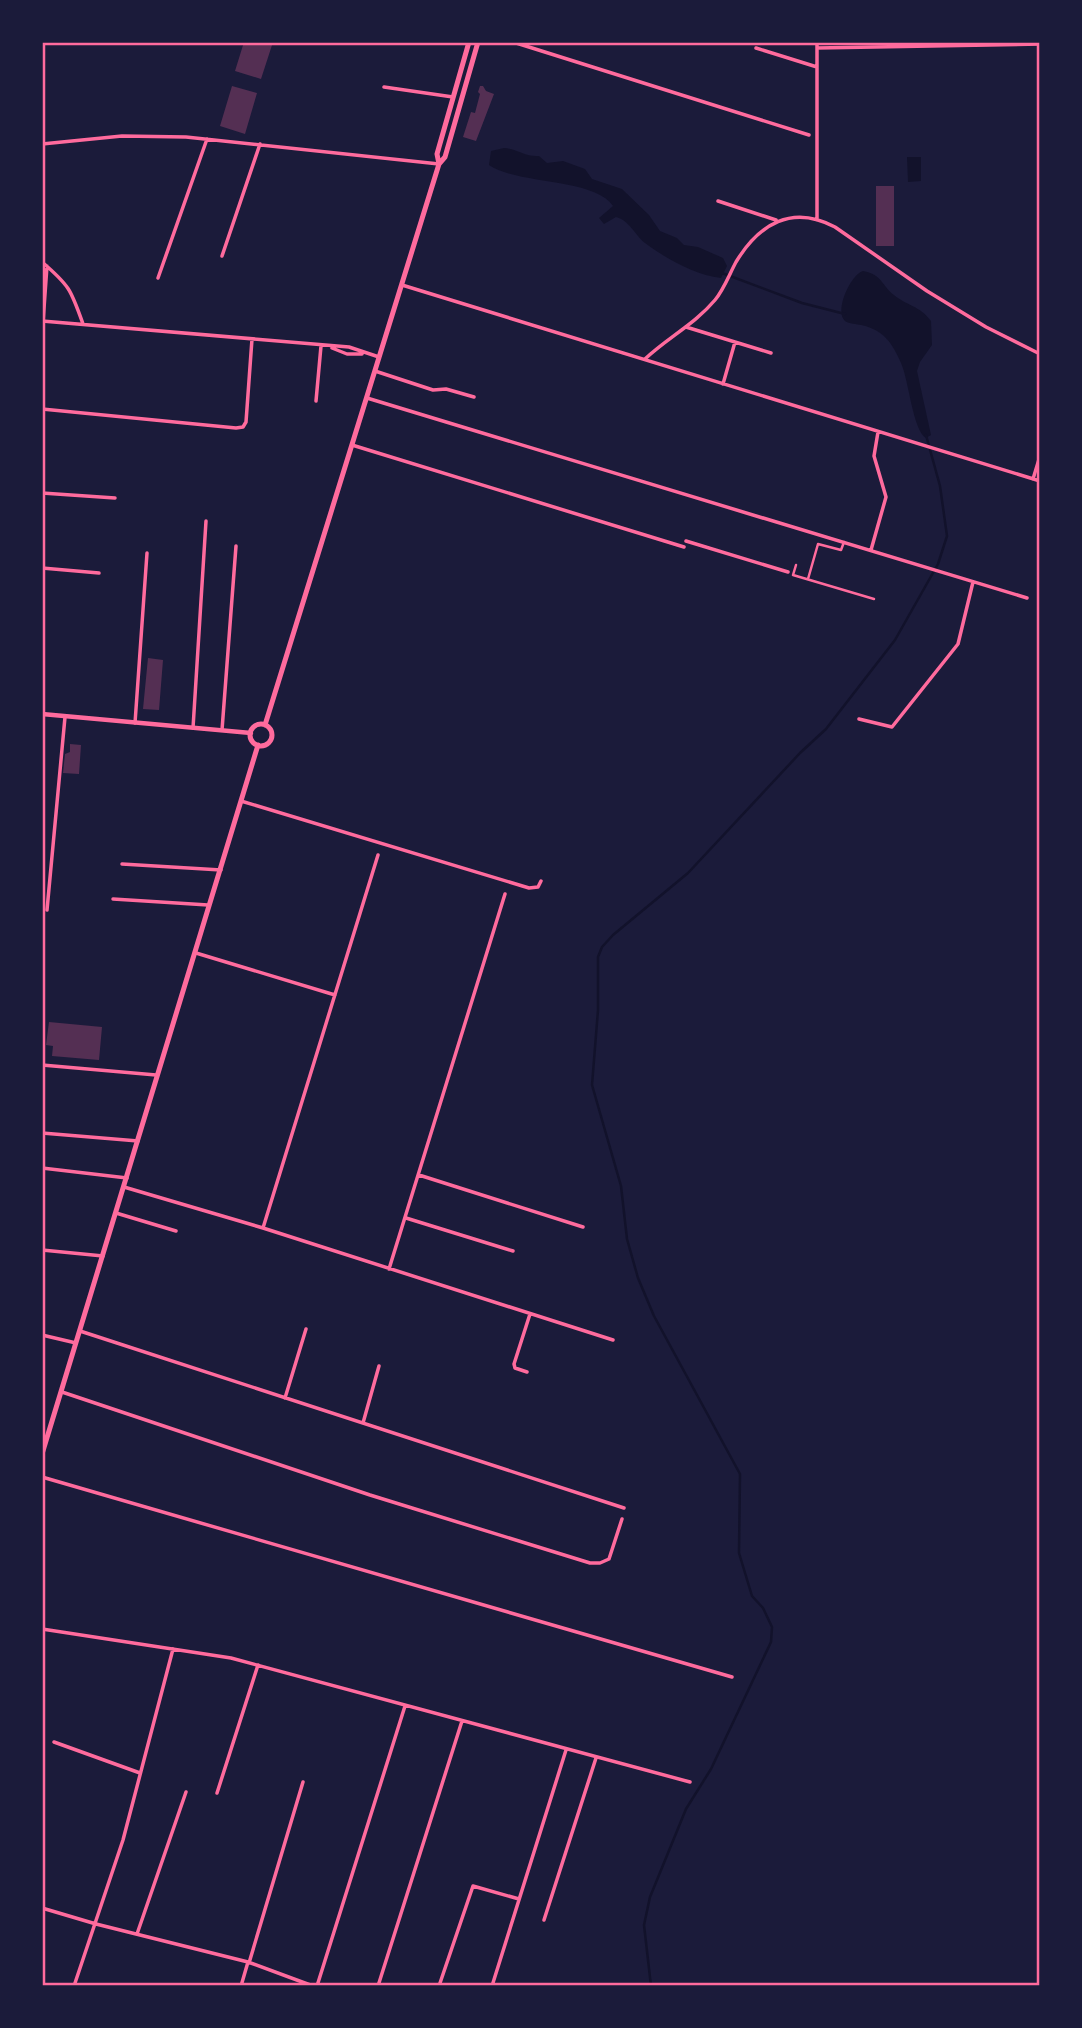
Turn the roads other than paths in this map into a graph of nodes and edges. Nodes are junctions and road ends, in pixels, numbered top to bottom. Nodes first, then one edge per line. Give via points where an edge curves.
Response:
1 (469, 42) edge
2 (478, 42) edge
3 (513, 42) edge
4 (817, 42) edge
5 (894, 44) edge
6 (969, 44) edge
7 (1040, 44) edge
8 (756, 48) dead end
9 (817, 48) junction
10 (817, 68) junction
11 (384, 87) dead end
12 (453, 97) junction
13 (809, 135) dead end
14 (207, 139) junction
15 (42, 144) edge
16 (260, 144) junction
17 (439, 164) junction
18 (718, 201) dead end
19 (777, 220) junction
20 (817, 220) junction
21 (222, 256) dead end
22 (42, 262) edge
23 (47, 266) junction
24 (158, 278) dead end
25 (402, 285) junction
26 (43, 321) edge
27 (83, 324) junction
28 (686, 327) junction
29 (42, 337) edge
30 (252, 339) junction
31 (735, 342) junction
32 (321, 346) junction
33 (771, 353) dead end
34 (1040, 354) edge
35 (379, 357) junction
36 (645, 359) junction
37 (375, 371) junction
38 (723, 384) junction
39 (474, 397) dead end
40 (367, 398) junction
41 (316, 401) dead end
42 (42, 410) edge
43 (878, 432) junction
44 (352, 445) junction
45 (1040, 456) edge
46 (1032, 479) junction
47 (1040, 481) edge
48 (42, 493) edge
49 (115, 498) dead end
50 (206, 521) dead end
51 (686, 541) dead end
52 (844, 542) junction
53 (236, 546) dead end
54 (684, 547) dead end
55 (871, 550) junction
56 (147, 553) dead end
57 (796, 565) dead end
58 (42, 568) edge
59 (99, 572) dead end
60 (788, 572) dead end
61 (808, 579) junction
62 (973, 582) junction
63 (1027, 598) dead end
64 (874, 599) dead end
65 (42, 715) edge
66 (65, 717) junction
67 (859, 719) dead end
68 (135, 723) junction
69 (265, 725) junction
70 (193, 728) junction
71 (222, 730) junction
72 (251, 733) junction
73 (258, 745) junction
74 (241, 801) junction
75 (378, 855) dead end
76 (122, 864) dead end
77 (221, 870) junction
78 (541, 881) dead end
79 (505, 894) dead end
80 (113, 898) dead end
81 (211, 906) junction
82 (47, 910) dead end
83 (196, 953) junction
84 (335, 996) junction
85 (42, 1065) edge
86 (158, 1076) junction
87 (42, 1133) edge
88 (138, 1141) junction
89 (42, 1168) edge
90 (419, 1175) junction
91 (127, 1178) junction
92 (124, 1187) junction
93 (116, 1213) junction
94 (406, 1218) junction
95 (583, 1227) dead end
96 (263, 1228) junction
97 (176, 1231) dead end
98 (42, 1251) edge
99 (513, 1251) dead end
100 (103, 1256) junction
101 (389, 1269) junction
102 (530, 1314) junction
103 (306, 1329) dead end
104 (80, 1331) junction
105 (42, 1335) edge
106 (613, 1340) dead end
107 (76, 1343) junction
108 (379, 1366) dead end
109 (527, 1372) dead end
110 (61, 1392) junction
111 (285, 1398) junction
112 (363, 1423) junction
113 (44, 1443) edge
114 (42, 1454) edge
115 (42, 1477) edge
116 (624, 1508) dead end
117 (622, 1519) dead end
118 (42, 1629) edge
119 (173, 1649) junction
120 (258, 1665) junction
121 (732, 1678) dead end
122 (405, 1706) junction
123 (463, 1721) junction
124 (54, 1742) dead end
125 (566, 1750) junction
126 (596, 1758) junction
127 (140, 1773) junction
128 (303, 1782) dead end
129 (690, 1782) dead end
130 (186, 1792) dead end
131 (217, 1793) dead end
132 (519, 1899) junction
133 (42, 1908) edge
134 (544, 1920) dead end
135 (96, 1924) junction
136 (137, 1934) junction
137 (248, 1962) junction
138 (74, 1986) edge
139 (241, 1986) edge
140 (315, 1986) edge
141 (377, 1986) edge
142 (439, 1986) edge
143 (492, 1986) edge

1 - 12 main road
2 - 17 main road via 445,158
3 - 13 street
4 - 9 street
5 - 6 street
5 - 9 street
6 - 7 street
8 - 10 street
9 - 10 street
10 - 20 street
11 - 12 street
12 - 17 main road via 437,154
14 - 15 street via 122,136
14 - 16 street
14 - 24 street
16 - 17 street
16 - 21 street
17 - 25 main road
18 - 19 street
19 - 20 street
19 - 28 street via 761,231 713,302
20 - 34 street via 835,227 951,306
22 - 23 street
23 - 26 street
23 - 27 street via 71,290
25 - 35 main road
25 - 36 street
26 - 27 street
26 - 29 street
27 - 30 street
28 - 31 street
28 - 36 street
30 - 32 street
30 - 42 street via 243,427
31 - 33 street
31 - 38 street
32 - 35 street
32 - 41 street
35 - 37 main road
36 - 38 street
37 - 39 street via 433,390
37 - 40 main road
38 - 43 street
40 - 44 main road
40 - 52 street
43 - 46 street
43 - 55 street via 874,456 886,497
44 - 54 street
44 - 69 main road
45 - 46 street
46 - 47 street
48 - 49 street
50 - 70 street
51 - 60 street
52 - 55 street
52 - 61 street via 841,550 818,544
53 - 71 street
55 - 62 street
56 - 68 street
57 - 61 street via 793,575
58 - 59 street
61 - 64 street
62 - 63 street
62 - 67 street via 958,644 892,727
65 - 66 street
66 - 68 street
66 - 82 street
68 - 70 street
69 - 72 main road via 256,726
69 - 73 main road via 272,738
70 - 71 street
71 - 72 street
72 - 73 main road
73 - 74 main road
74 - 77 main road
74 - 78 street via 529,888 538,887
75 - 84 street
76 - 77 street
77 - 81 main road
79 - 90 street
80 - 81 street
81 - 83 main road
83 - 84 street
83 - 86 main road
84 - 96 street
85 - 86 street
86 - 88 main road
87 - 88 street
88 - 91 main road
89 - 91 street
90 - 94 street
90 - 95 street
91 - 92 main road
92 - 93 main road
92 - 96 street
93 - 97 street
93 - 100 main road
94 - 99 street
94 - 101 street
96 - 101 street
98 - 100 street
100 - 104 main road
101 - 102 street
102 - 106 street
102 - 109 street via 514,1364
103 - 111 street
104 - 107 main road
104 - 111 street
105 - 107 street
107 - 110 main road
108 - 112 street
110 - 113 main road
110 - 117 street via 590,1563 608,1559
111 - 112 street
112 - 116 street
113 - 114 main road
115 - 121 street
118 - 119 street
119 - 120 street
119 - 127 street
120 - 122 street
120 - 131 street
122 - 123 street
122 - 140 street
123 - 125 street
123 - 141 street
124 - 127 street
125 - 126 street
125 - 132 street
126 - 129 street
126 - 134 street
127 - 135 street
128 - 137 street
130 - 136 street
132 - 142 street via 476,1886 471,1889
132 - 143 street
133 - 135 street
135 - 136 street
135 - 138 street
136 - 137 street
137 - 139 street
137 - 140 street

